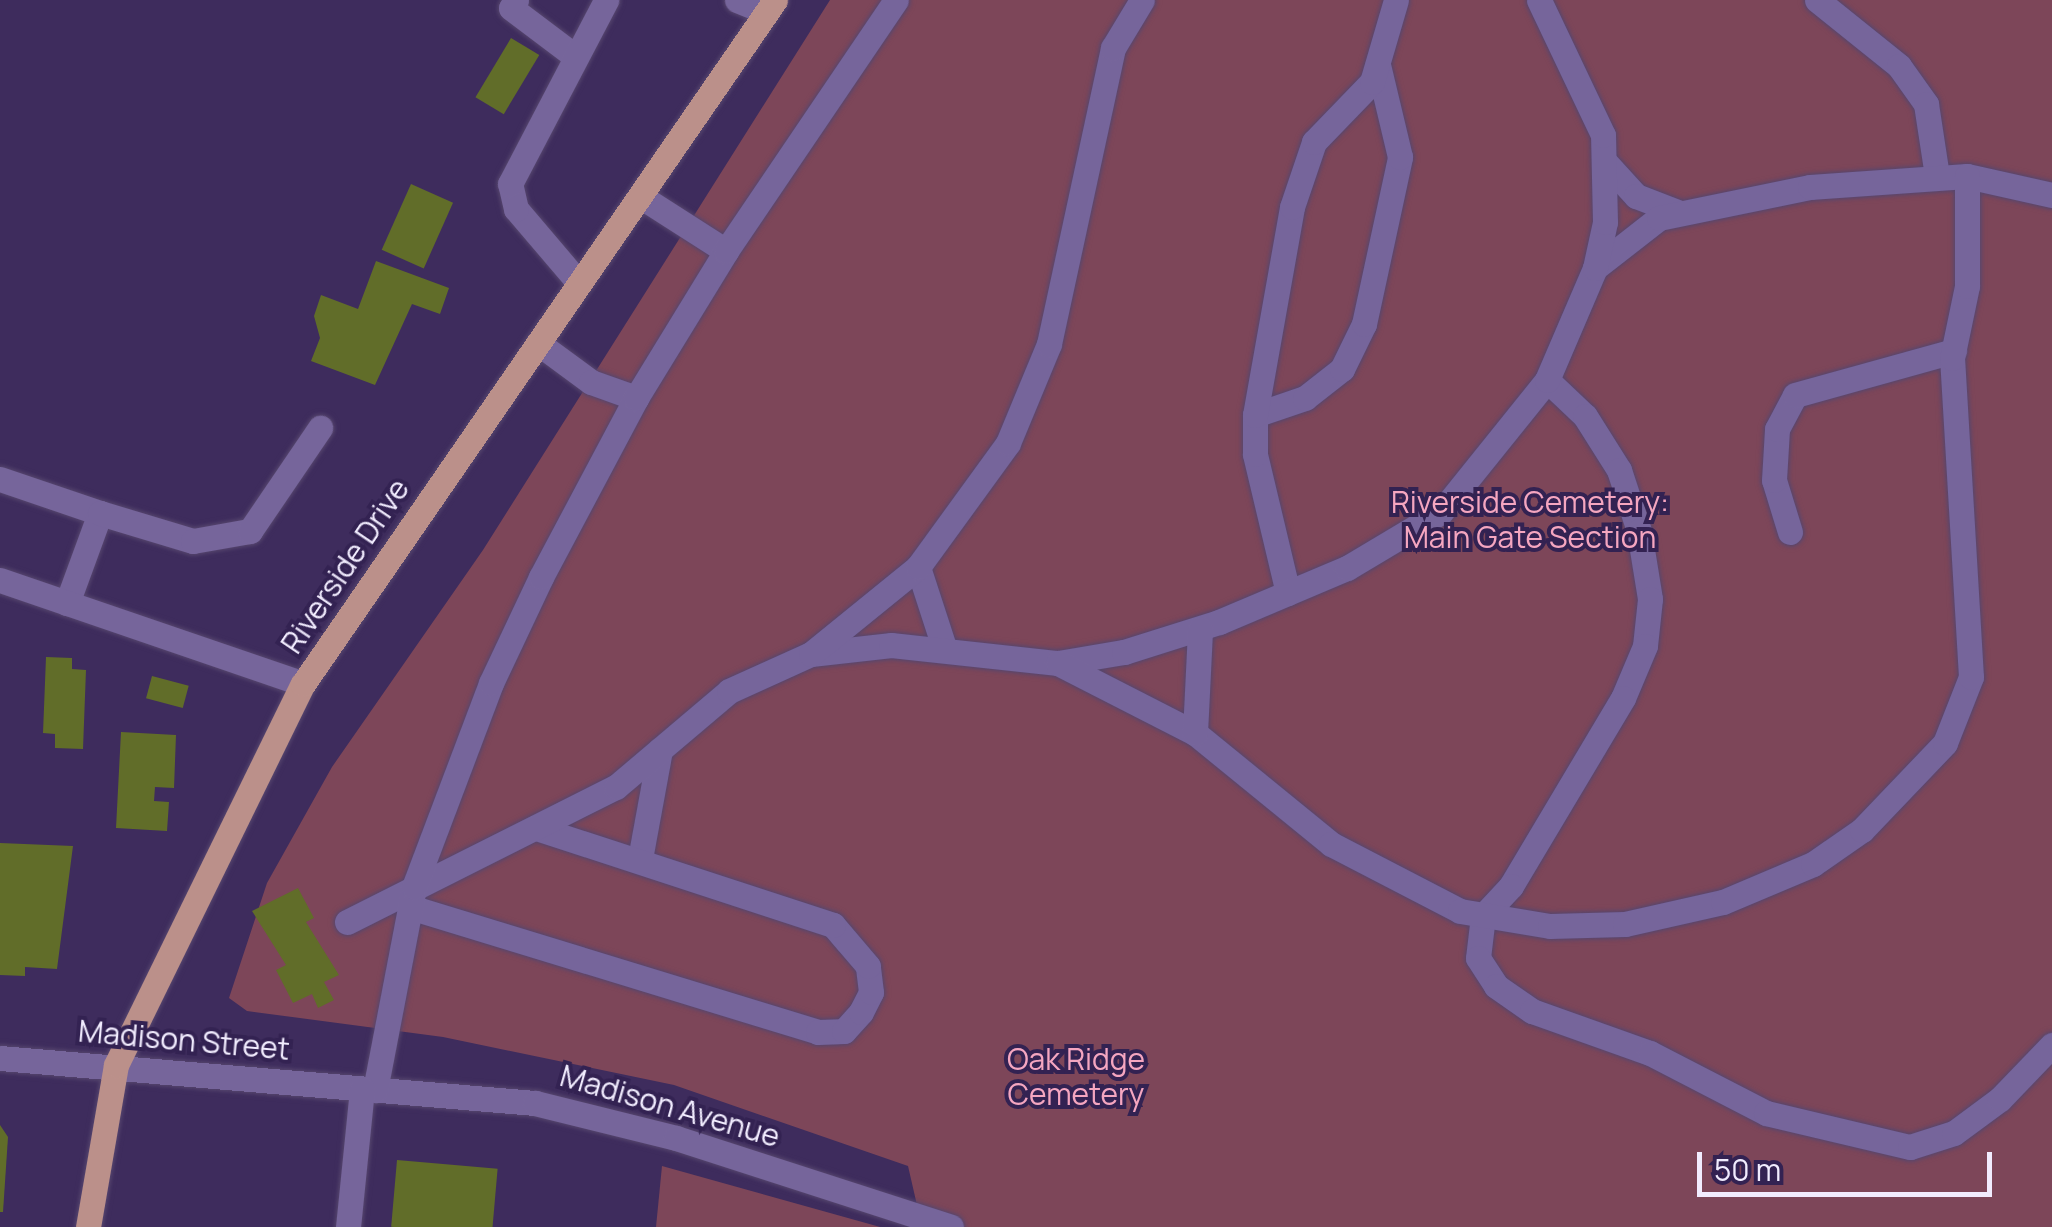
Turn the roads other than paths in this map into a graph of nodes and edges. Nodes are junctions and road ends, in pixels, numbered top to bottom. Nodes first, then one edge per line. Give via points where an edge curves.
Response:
1 (516, 0) edge
2 (606, 0) edge
3 (736, 0) edge
4 (896, 0) edge
5 (1142, 0) edge
6 (1396, 0) edge
7 (1538, 0) edge
8 (1817, 0) edge
9 (771, 6) edge
10 (576, 58) junction
11 (1378, 65) junction
12 (1604, 162) junction
13 (1937, 176) junction
14 (1967, 176) junction
15 (2052, 194) edge
16 (640, 196) junction
17 (1678, 212) junction
18 (726, 251) junction
19 (1596, 268) junction
20 (579, 283) junction
21 (538, 342) junction
22 (1954, 351) junction
23 (1547, 380) junction
24 (636, 398) junction
25 (1255, 415) junction
26 (320, 428) dead end
27 (0, 479) edge
28 (100, 513) junction
29 (1790, 532) dead end
30 (918, 568) junction
31 (0, 580) edge
32 (1288, 593) junction
33 (67, 602) junction
34 (1200, 629) junction
35 (944, 647) junction
36 (811, 654) junction
37 (1058, 663) junction
38 (303, 684) junction
39 (1195, 732) junction
40 (660, 750) junction
41 (537, 828) junction
42 (640, 859) junction
43 (412, 897) junction
44 (1483, 916) junction
45 (347, 922) dead end
46 (2052, 1046) edge
47 (0, 1058) edge
48 (116, 1065) junction
49 (369, 1090) junction
50 (88, 1227) edge
51 (348, 1227) edge
52 (952, 1227) edge

1 - 10 street via 511,8
2 - 10 street
3 - 9 street
4 - 18 street
5 - 30 street via 1113,48 1049,344 1008,443
6 - 11 street
7 - 12 street via 1591,106
8 - 13 street via 1898,66 1926,104
9 - 16 main road, Riverside Drive
10 - 20 street via 510,184 516,209
11 - 25 street via 1372,82 1305,161
11 - 25 street via 1399,167 1364,324 1342,369 1305,398
12 - 17 street via 1636,196
12 - 19 street
13 - 14 street
13 - 17 street via 1810,186
14 - 15 street
14 - 22 street via 1967,286
16 - 18 street
16 - 20 main road, Riverside Drive
17 - 19 street via 1629,237
18 - 24 street
19 - 23 street
20 - 21 main road, Riverside Drive
21 - 24 street via 591,382
21 - 38 main road, Riverside Drive
22 - 29 street via 1795,395 1777,429 1774,480
22 - 44 street via 1962,576 1973,632 1971,677 1945,742 1862,830 1813,864 1723,902 1625,924 1550,926
23 - 32 street via 1441,512 1347,568
23 - 44 street via 1585,416 1618,470 1639,531 1650,599 1645,646 1623,698 1532,852
24 - 43 street via 492,684
25 - 32 street via 1255,454
26 - 28 street via 250,530 193,541
27 - 28 street
28 - 33 street
30 - 35 street
30 - 36 street
31 - 33 street
32 - 34 street
33 - 38 street
34 - 37 street
34 - 39 street
35 - 36 street
35 - 37 street
36 - 40 street via 729,691
37 - 39 street
38 - 48 main road, Riverside Drive
39 - 44 street via 1331,844 1386,877
40 - 41 street via 616,787
40 - 42 street
41 - 42 street
41 - 43 street
42 - 43 street via 832,926 868,966 871,992 861,1012 844,1031 818,1032
43 - 45 street
43 - 49 street
44 - 46 street via 1478,958 1496,986 1532,1011 1650,1053 1766,1113 1840,1136 1910,1147 1954,1134
47 - 48 street, Madison Street
48 - 49 street, Madison Street
48 - 50 main road, Riverside Drive
49 - 51 street
49 - 52 street, Madison Avenue via 535,1102 676,1138

